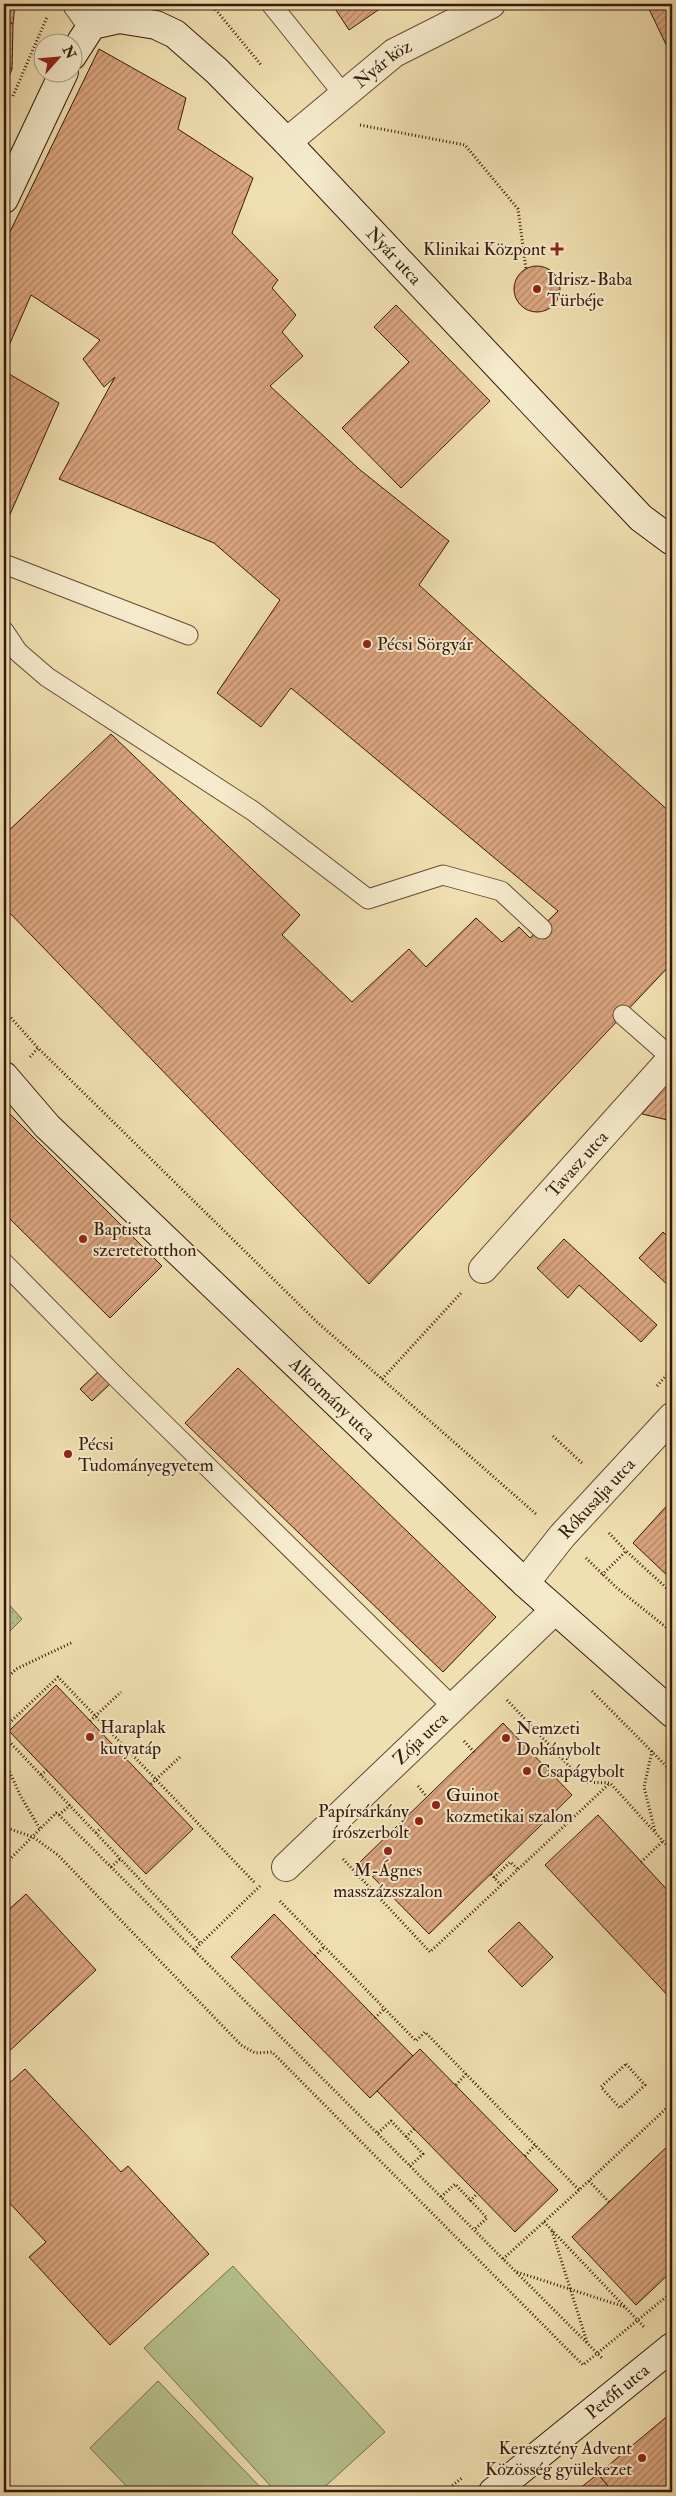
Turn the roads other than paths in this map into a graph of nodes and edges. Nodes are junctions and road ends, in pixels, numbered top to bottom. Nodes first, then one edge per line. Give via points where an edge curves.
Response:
1 (109, 4) edge
2 (271, 4) edge
3 (491, 4) edge
4 (82, 30) edge
5 (59, 82) edge
6 (344, 95) junction
7 (287, 142) junction
8 (4, 199) edge
9 (672, 541) edge
10 (4, 564) edge
11 (4, 631) edge
12 (188, 635) dead end
13 (542, 929) dead end
14 (623, 1015) dead end
15 (672, 1058) edge
16 (6, 1079) edge
17 (4, 1263) edge
18 (482, 1269) road end
19 (672, 1417) edge
20 (525, 1583) junction
21 (555, 1610) junction
22 (453, 1707) junction
23 (672, 1713) edge
24 (286, 1867) dead end
25 (672, 2347) edge
26 (494, 2492) edge

1 - 4 street
2 - 6 lane
3 - 6 street, Nyár köz via 394,53
4 - 7 street, Nyár utca via 119,19 156,25 175,34 217,71
5 - 8 street
6 - 7 street, Nyár köz
7 - 9 street, Nyár utca via 641,518
10 - 12 lane
11 - 13 lane via 18,652 47,677 253,811 368,900 443,875 500,891
14 - 15 lane
15 - 18 street, Tavasz utca
16 - 20 street, Alkotmány utca via 47,1126
17 - 22 lane
19 - 20 street, Rókusalja utca via 562,1536
20 - 21 street, Alkotmány utca
21 - 22 street, Zója utca
21 - 23 street, Alkotmány utca
22 - 24 street, Zója utca
25 - 26 street, Petőfi utca

